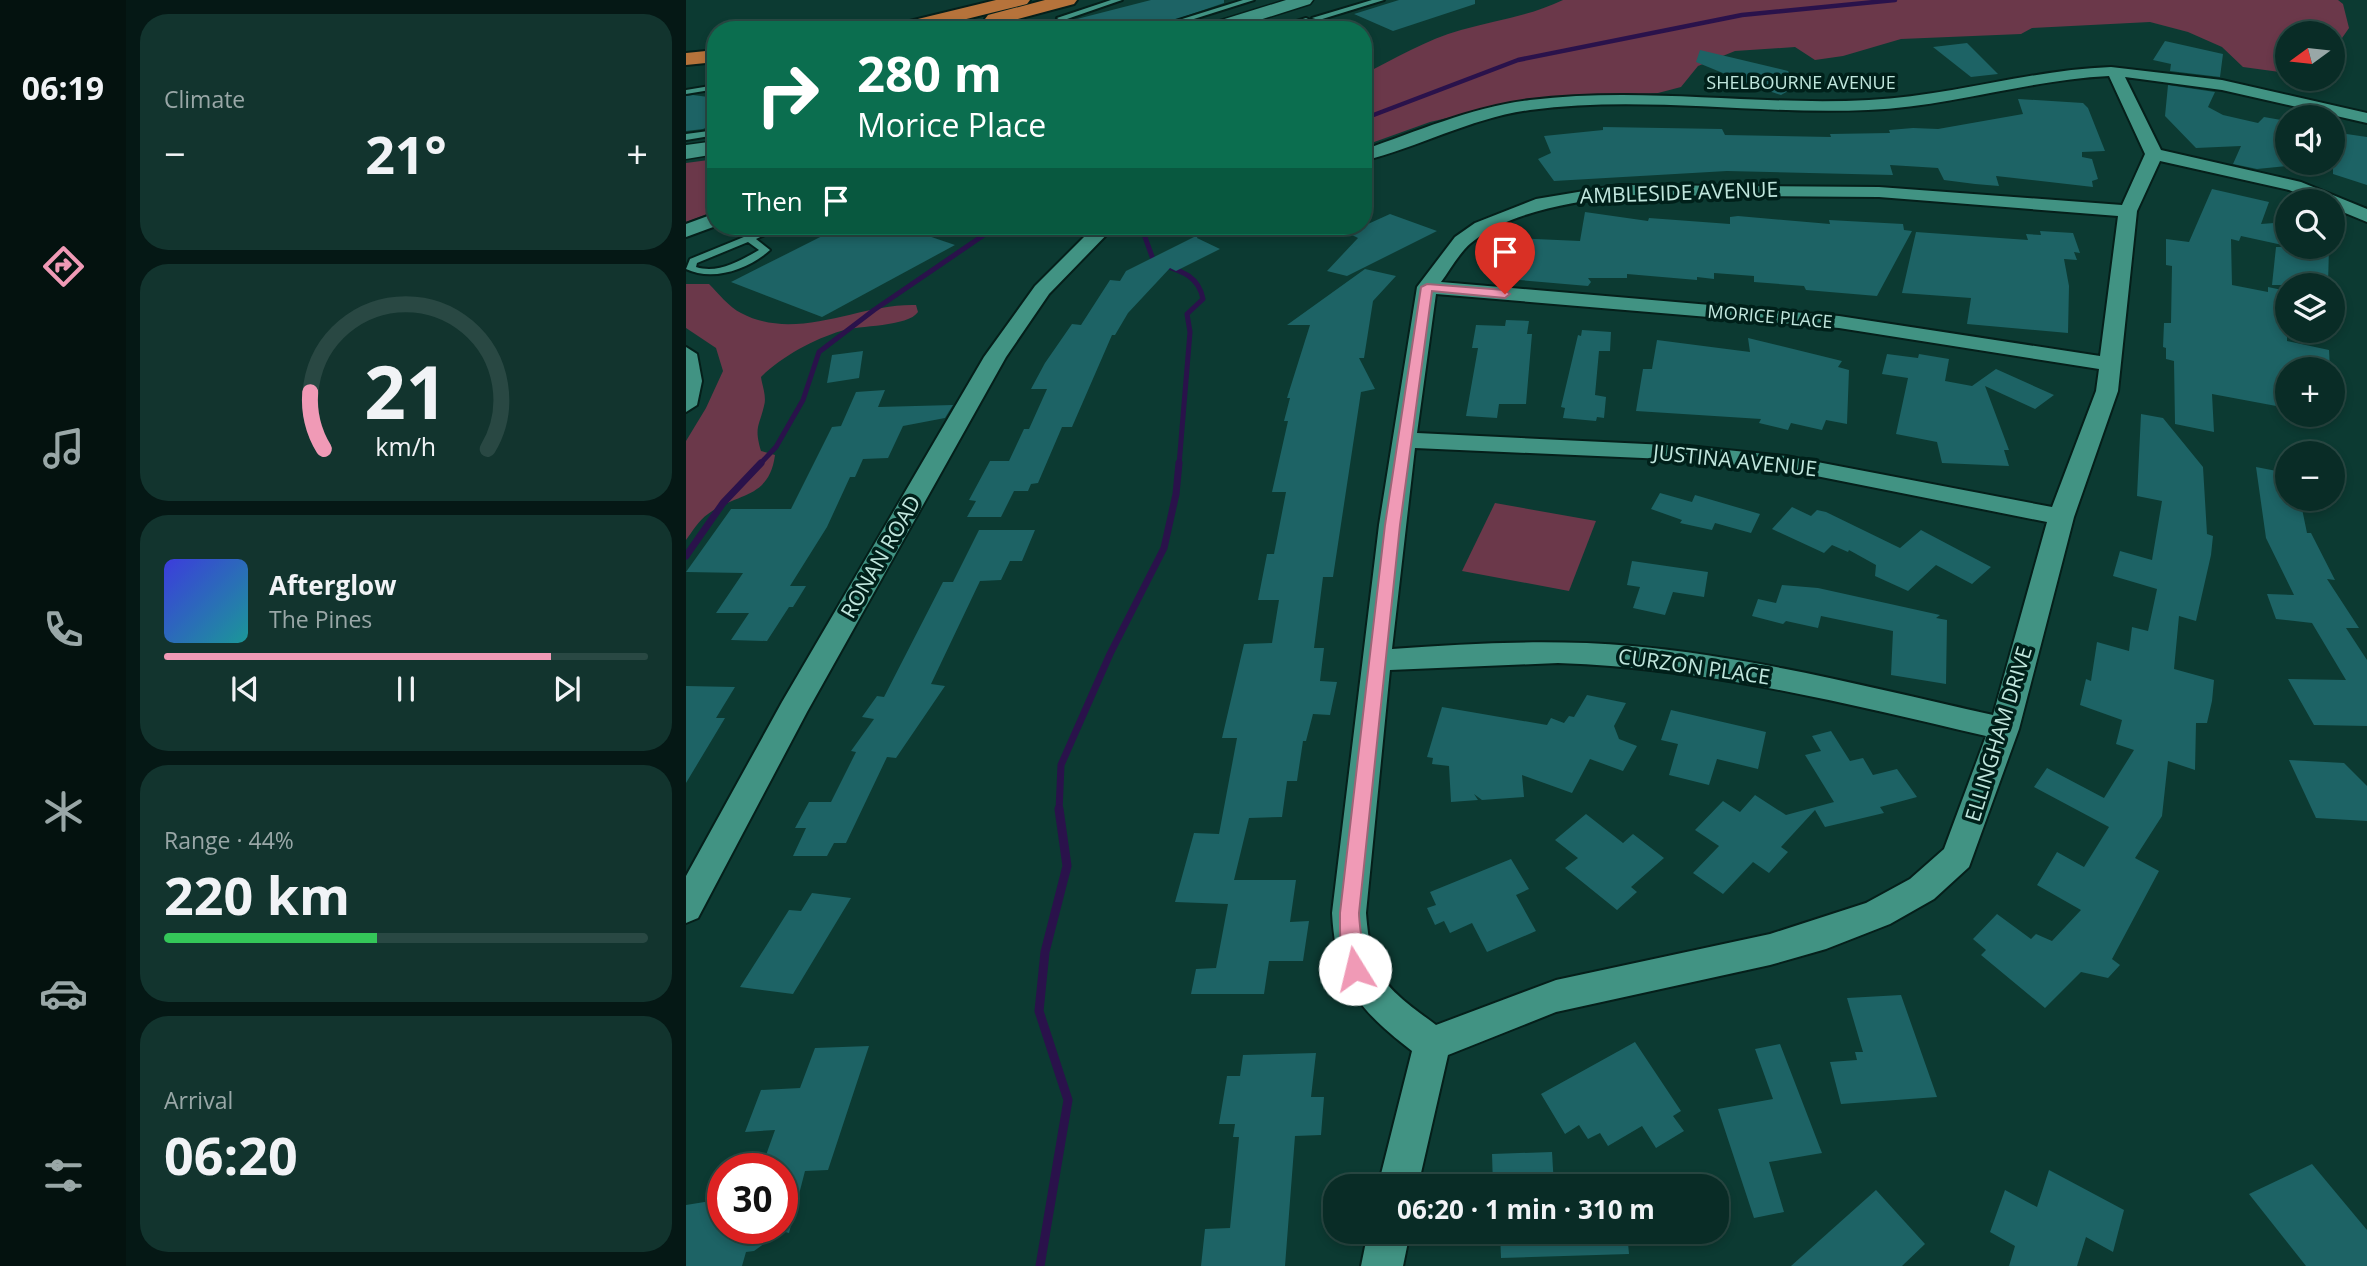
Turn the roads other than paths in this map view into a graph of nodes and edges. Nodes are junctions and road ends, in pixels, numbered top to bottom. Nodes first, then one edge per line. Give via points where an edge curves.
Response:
1 (1020, 0) edge
2 (1067, 0) edge
3 (1118, 0) edge
4 (1304, 0) edge
5 (1346, 0) edge
6 (1380, 0) edge
7 (1249, 9) edge
8 (1340, 10) junction
9 (1316, 18) dead end
10 (1306, 20) dead end
11 (933, 21) edge
12 (1009, 21) edge
13 (1066, 21) edge
14 (1192, 21) edge
15 (1226, 21) edge
16 (1264, 21) edge
17 (1303, 21) edge
18 (2115, 72) junction
19 (707, 88) edge
20 (686, 92) edge
21 (2367, 118) edge
22 (707, 134) edge
23 (686, 137) edge
24 (707, 148) edge
25 (686, 152) edge
26 (1372, 153) edge
27 (2154, 154) junction
28 (2128, 211) junction
29 (2367, 216) edge
30 (707, 222) edge
31 (686, 230) edge
32 (753, 235) edge
33 (1096, 235) edge
34 (747, 237) junction
35 (1427, 287) junction
36 (686, 354) edge
37 (2111, 364) junction
38 (686, 405) edge
39 (1404, 440) junction
40 (2062, 517) junction
41 (1379, 660) junction
42 (2004, 729) junction
43 (686, 908) edge
44 (1432, 1044) junction
45 (1401, 1174) edge
46 (1386, 1244) edge
47 (1381, 1266) edge

1 - 11 highway
2 - 12 highway
3 - 13 lane via 1061,18
4 - 7 street
5 - 8 lane
6 - 8 lane
7 - 14 lane
7 - 15 street
7 - 16 lane
8 - 9 lane
10 - 17 lane
18 - 21 street, SHELBOURNE AVENUE via 2223,87
18 - 26 street, SHELBOURNE AVENUE via 2077,72 1870,105 1593,100 1529,105 1476,117
18 - 27 street
19 - 20 lane
22 - 23 lane
24 - 25 street
27 - 28 street, ELLINGHAM DRIVE
27 - 29 street via 2295,186
28 - 35 street, AMBLESIDE AVENUE via 1851,191 1710,188 1579,195 1518,211 1482,227 1462,241
28 - 37 street, ELLINGHAM DRIVE
30 - 31 street
32 - 34 lane
33 - 43 street, RONAN ROAD via 1042,290 995,358 793,710
34 - 34 lane via 693,261 690,268 702,274 715,273 765,250
35 - 37 street, MORICE PLACE via 1839,322
35 - 39 street, AMBLESIDE AVENUE
36 - 38 street via 691,381
37 - 40 street, ELLINGHAM DRIVE via 2097,422
39 - 40 street, JUSTINA AVENUE via 1688,453 1786,463
39 - 41 street, AMBLESIDE AVENUE
40 - 42 street, ELLINGHAM DRIVE
41 - 42 street, CURZON PLACE via 1501,653 1663,659 1768,676
41 - 44 street, AMBLESIDE AVENUE via 1349,913 1350,945 1355,969 1379,1003
42 - 44 street, ELLINGHAM DRIVE via 1957,856 1945,872 1919,891 1862,919 1810,937 1728,960 1556,996
44 - 45 street
46 - 47 street

